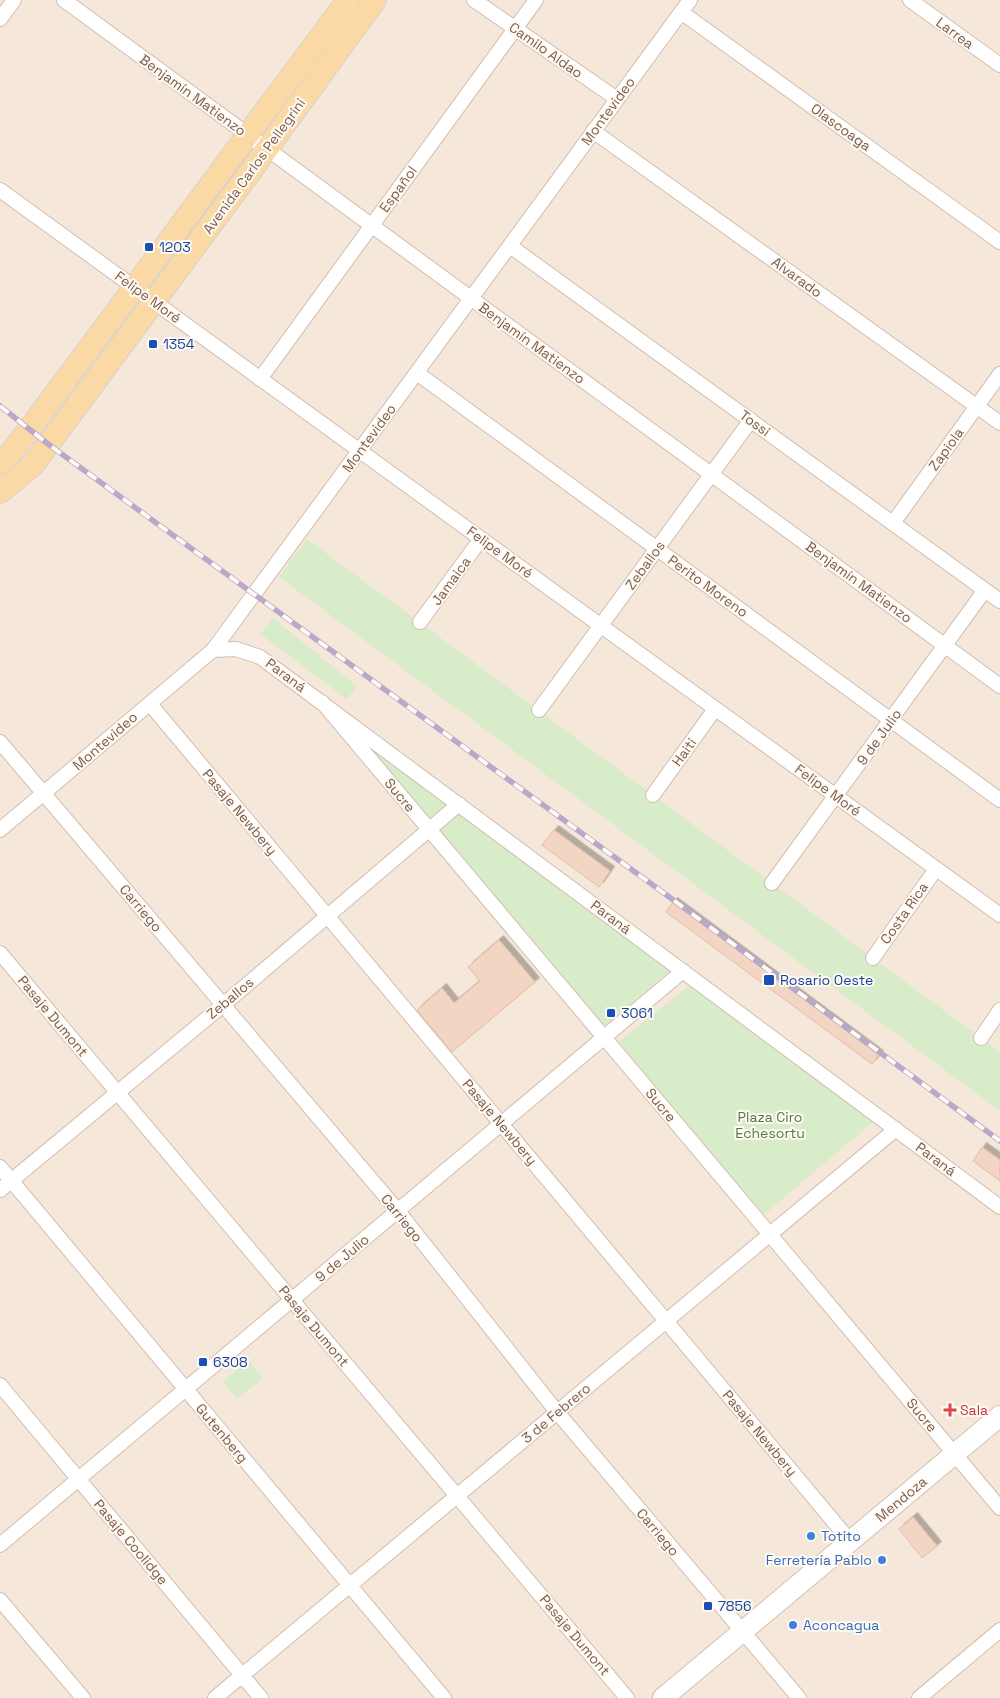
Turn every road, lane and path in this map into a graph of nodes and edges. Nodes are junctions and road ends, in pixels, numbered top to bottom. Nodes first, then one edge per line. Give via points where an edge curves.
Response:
1 (14, 0) edge
2 (64, 0) edge
3 (348, 0) edge
4 (376, 0) edge
5 (474, 0) edge
6 (536, 0) edge
7 (690, 0) edge
8 (910, 0) edge
9 (681, 12) junction
10 (0, 19) edge
11 (516, 29) junction
12 (1000, 65) edge
13 (617, 100) junction
14 (593, 131) junction
15 (249, 135) junction
16 (267, 149) junction
17 (0, 190) edge
18 (372, 225) junction
19 (1000, 242) edge
20 (510, 246) junction
21 (135, 288) junction
22 (471, 298) junction
23 (154, 302) junction
24 (417, 373) junction
25 (1000, 374) edge
26 (260, 379) junction
27 (977, 406) junction
28 (751, 420) junction
29 (1000, 423) edge
30 (359, 451) junction
31 (0, 463) edge
32 (711, 474) junction
33 (0, 492) edge
34 (893, 523) junction
35 (481, 539) junction
36 (657, 549) junction
37 (985, 590) junction
38 (1000, 601) edge
39 (420, 622) dead end
40 (600, 625) junction
41 (945, 645) junction
42 (213, 650) junction
43 (1000, 686) edge
44 (322, 702) junction
45 (150, 704) junction
46 (716, 709) junction
47 (539, 710) dead end
48 (891, 720) junction
49 (0, 742) edge
50 (44, 794) junction
51 (653, 795) dead end
52 (836, 796) junction
53 (1000, 800) edge
54 (459, 804) junction
55 (0, 830) edge
56 (429, 830) junction
57 (936, 868) junction
58 (772, 883) dead end
59 (327, 915) junction
60 (1000, 915) edge
61 (0, 953) edge
62 (873, 958) dead end
63 (683, 971) junction
64 (223, 1005) junction
65 (1000, 1010) edge
66 (603, 1036) junction
67 (981, 1038) dead end
68 (117, 1092) junction
69 (500, 1123) junction
70 (896, 1129) junction
71 (0, 1167) edge
72 (11, 1180) junction
73 (0, 1190) edge
74 (1000, 1207) edge
75 (398, 1211) junction
76 (770, 1234) junction
77 (291, 1299) junction
78 (666, 1321) junction
79 (0, 1385) edge
80 (185, 1389) junction
81 (557, 1412) junction
82 (1000, 1416) edge
83 (954, 1454) junction
84 (78, 1479) junction
85 (457, 1496) junction
86 (1000, 1508) edge
87 (850, 1541) junction
88 (0, 1544) edge
89 (350, 1585) junction
90 (0, 1600) edge
91 (1000, 1630) edge
92 (742, 1632) junction
93 (242, 1675) junction
94 (83, 1698) edge
95 (215, 1698) edge
96 (261, 1698) edge
97 (444, 1698) edge
98 (627, 1698) edge
99 (663, 1698) edge
100 (799, 1698) edge
101 (919, 1698) edge

1 - 10 street
2 - 15 street, Benjamín Matienzo
3 - 15 main road, Avenida Carlos Pellegrini
4 - 16 main road, Avenida Carlos Pellegrini
5 - 11 street, Camilo Aldao
6 - 11 street, Español
7 - 9 street, Montevideo
8 - 12 street, Larrea
9 - 13 street, Montevideo
9 - 19 street, Olascoaga
11 - 13 street, Camilo Aldao
11 - 18 street, Español
13 - 14 street, Montevideo
14 - 20 street, Montevideo
14 - 27 street, Alvarado
15 - 16 street, Benjamín Matienzo
15 - 21 main road, Avenida Carlos Pellegrini
16 - 18 street, Benjamín Matienzo
16 - 23 main road, Avenida Carlos Pellegrini
17 - 21 street, Felipe Moré
18 - 22 street, Benjamín Matienzo
18 - 26 street, Español
20 - 22 street, Montevideo
20 - 28 street, Tossi
21 - 23 street, Felipe Moré
21 - 31 main road, Avenida Carlos Pellegrini
22 - 24 street, Montevideo
22 - 32 street, Benjamín Matienzo
23 - 26 street, Felipe Moré
23 - 33 main road, Avenida Carlos Pellegrini via 32,464
24 - 30 street, Montevideo
24 - 36 street, Perito Moreno
25 - 27 street, Zapiola
26 - 30 street, Felipe Moré
27 - 29 street, Alvarado
27 - 34 street, Zapiola
28 - 32 street, Zeballos
28 - 34 street, Tossi
30 - 35 street, Felipe Moré
30 - 42 street, Montevideo
32 - 36 street, Zeballos
32 - 41 street, Benjamín Matienzo
34 - 37 street, Tossi
35 - 39 street, Jamaica
35 - 40 street, Felipe Moré
36 - 40 street, Zeballos
36 - 48 street, Perito Moreno
37 - 38 street, Tossi
37 - 41 street, 9 de Julio
40 - 46 street, Felipe Moré
40 - 47 street, Zeballos
41 - 43 street, Benjamín Matienzo
41 - 48 street, 9 de Julio
42 - 44 street, Paraná via 236,649 260,656
42 - 45 street, Montevideo
44 - 54 street, Paraná
44 - 56 street, Sucre
45 - 50 street, Montevideo
45 - 59 street, Pasaje Newbery
46 - 51 street, Haiti
46 - 52 street, Felipe Moré
48 - 52 street, 9 de Julio
48 - 53 street, Perito Moreno
49 - 50 street, Carriego
50 - 55 street, Montevideo
50 - 64 street, Carriego
52 - 57 street, Felipe Moré
52 - 58 street, 9 de Julio
54 - 56 street, Zeballos
54 - 63 street, Paraná
56 - 59 street, Zeballos
56 - 66 street, Sucre
57 - 60 street, Felipe Moré
57 - 62 street, Costa Rica
59 - 64 street, Zeballos
59 - 69 street, Pasaje Newbery
61 - 68 street, Pasaje Dumont
63 - 66 street, 9 de Julio
63 - 70 street, Paraná
64 - 68 street, Zeballos
64 - 75 street, Carriego
65 - 67 street
66 - 69 street, 9 de Julio
66 - 76 street, Sucre
68 - 72 street, Zeballos
68 - 77 street, Pasaje Dumont
69 - 75 street, 9 de Julio
69 - 78 street, Pasaje Newbery
70 - 74 street, Paraná
70 - 76 street, 3 de Febrero
71 - 72 street, Gutenberg
72 - 73 street, Zeballos
72 - 80 street, Gutenberg
75 - 77 street, 9 de Julio
75 - 81 street, Carriego
76 - 78 street, 3 de Febrero
76 - 83 street, Sucre
77 - 80 street, 9 de Julio
77 - 85 street, Pasaje Dumont
78 - 81 street, 3 de Febrero
78 - 87 street, Pasaje Newbery
79 - 84 street, Pasaje Coolidge
80 - 84 street, 9 de Julio
80 - 89 street, Gutenberg
81 - 85 street, 3 de Febrero
81 - 92 street, Carriego
82 - 83 main road, Mendoza
83 - 86 street, Sucre
83 - 87 main road, Mendoza
84 - 88 street, 9 de Julio
84 - 93 street, Pasaje Coolidge
85 - 89 street, 3 de Febrero
85 - 98 street, Pasaje Dumont
87 - 92 main road, Mendoza
89 - 93 street, 3 de Febrero
89 - 97 street, Gutenberg
90 - 94 street
91 - 101 street
92 - 99 main road, Mendoza
92 - 100 street, Carriego
93 - 95 street, 3 de Febrero
93 - 96 street, Pasaje Coolidge

